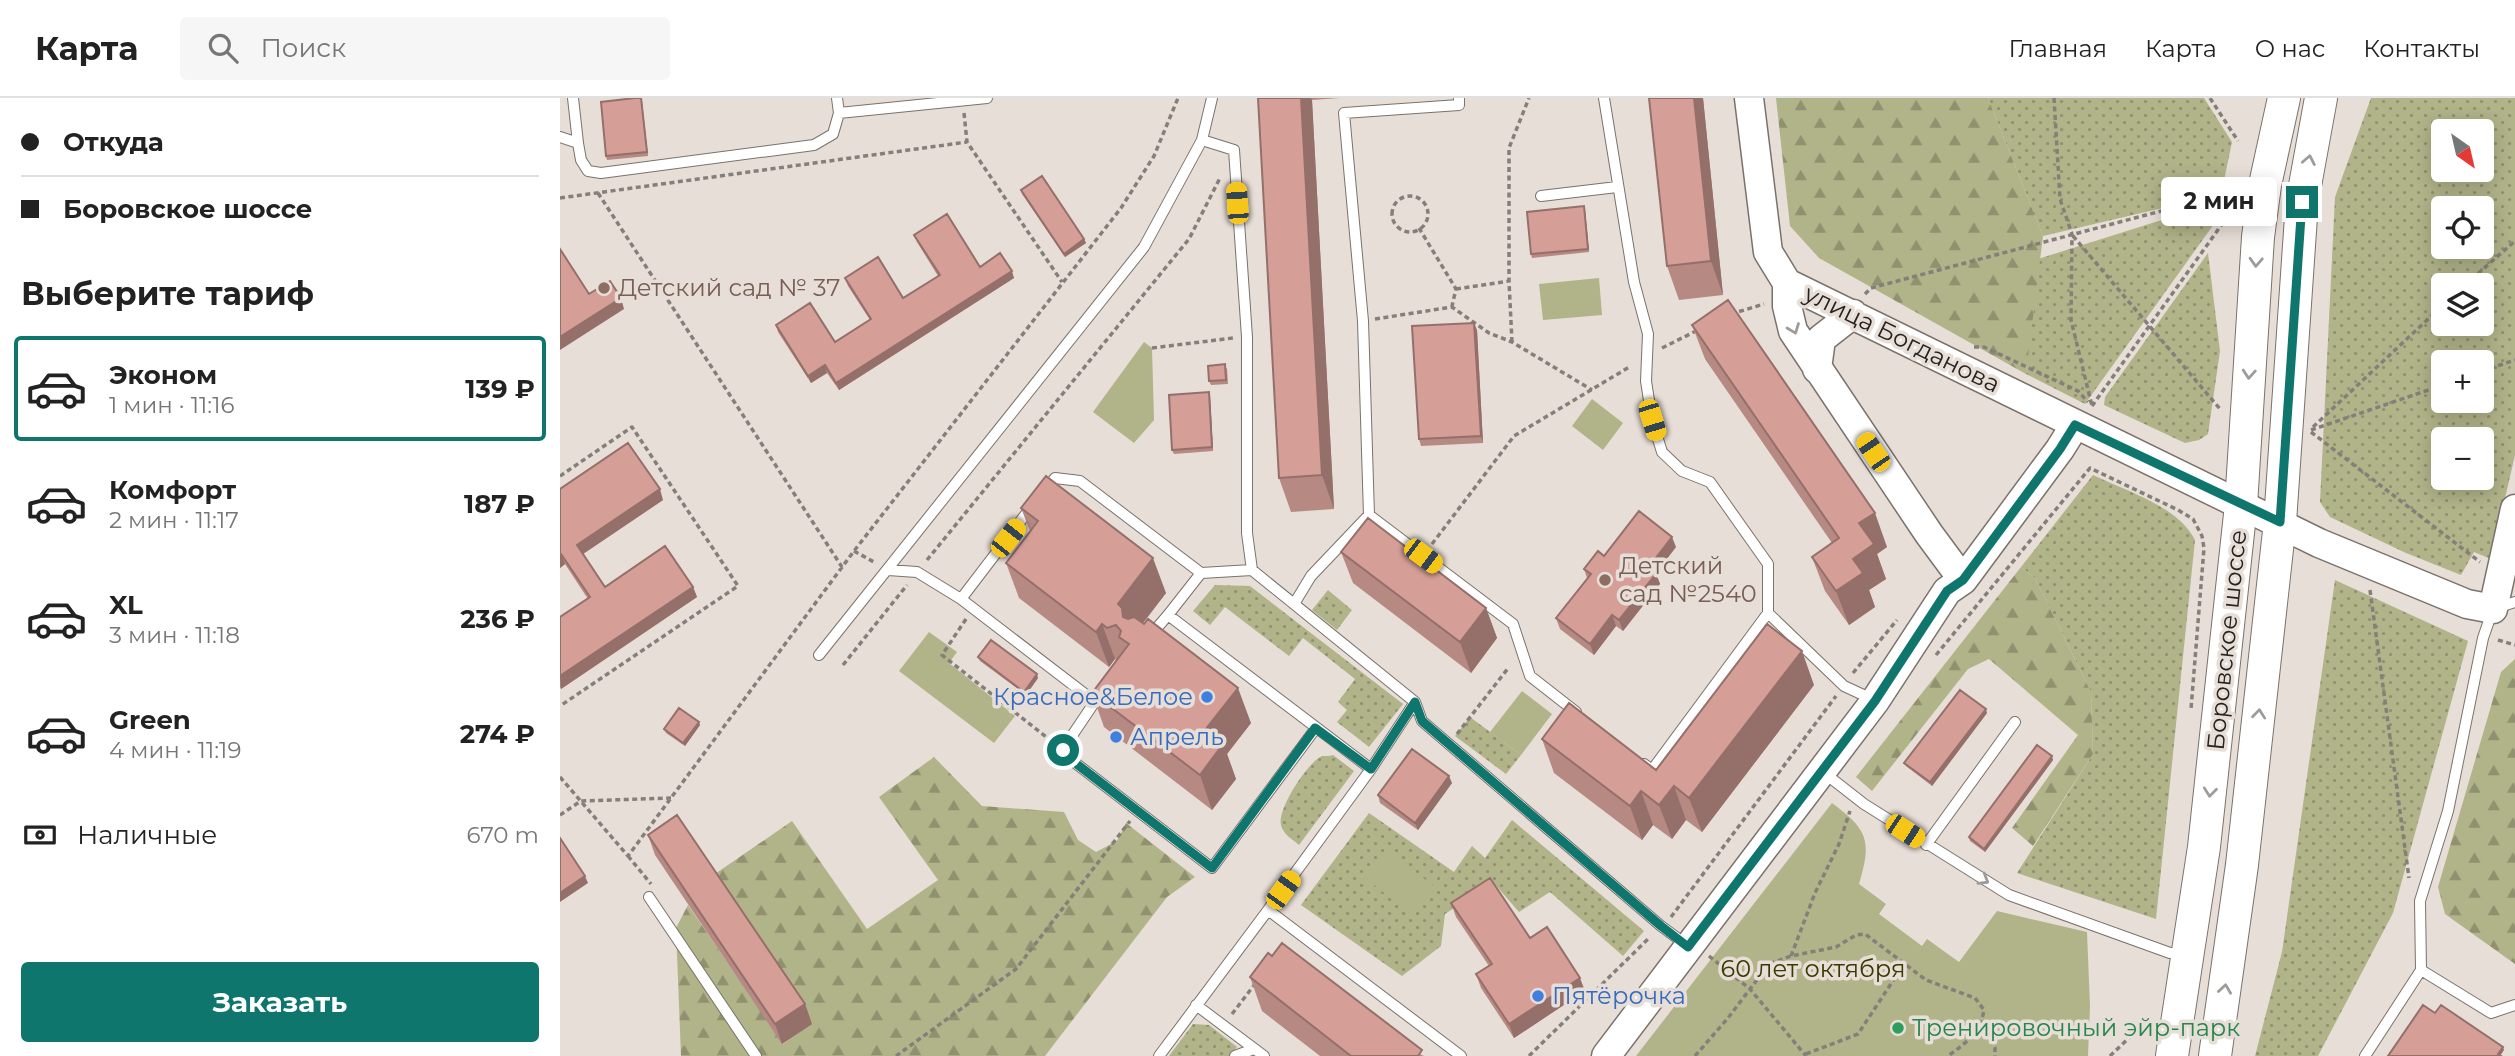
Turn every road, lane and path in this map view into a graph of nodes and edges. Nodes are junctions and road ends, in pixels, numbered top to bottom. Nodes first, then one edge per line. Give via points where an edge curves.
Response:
1 (573, 98) edge
2 (837, 98) edge
3 (987, 98) edge
4 (1178, 98) edge
5 (1212, 98) edge
6 (1459, 98) edge
7 (1529, 98) edge
8 (1604, 98) edge
9 (1749, 98) edge
10 (2054, 98) edge
11 (2210, 98) edge
12 (2284, 98) edge
13 (2321, 98) edge
14 (962, 100) junction
15 (839, 113) junction
16 (560, 137) edge
17 (1202, 140) junction
18 (2238, 141) dead end
19 (967, 142) junction
20 (578, 143) junction
21 (1234, 150) junction
22 (1617, 187) junction
23 (2229, 192) dead end
24 (598, 193) junction
25 (1541, 196) dead end
26 (560, 198) edge
27 (2225, 220) dead end
28 (1419, 228) junction
29 (2072, 234) junction
30 (2515, 241) edge
31 (2479, 273) edge
32 (1509, 281) junction
33 (1062, 282) junction
34 (1456, 289) junction
35 (1780, 292) junction
36 (1858, 306) junction
37 (1452, 307) junction
38 (2431, 315) edge
39 (1726, 316) edge
40 (1363, 321) junction
41 (2150, 324) junction
42 (1703, 328) edge
43 (1247, 337) junction
44 (1512, 342) junction
45 (1964, 347) dead end
46 (1152, 348) dead end
47 (1647, 356) junction
48 (2515, 360) edge
49 (2494, 367) edge
50 (1817, 369) junction
51 (2431, 389) edge
52 (1592, 390) junction
53 (2220, 409) dead end
54 (2083, 415) junction
55 (2309, 431) junction
56 (560, 476) edge
57 (2241, 505) junction
58 (2515, 509) edge
59 (1369, 514) junction
60 (2280, 522) junction
61 (854, 551) junction
62 (1423, 556) junction
63 (2482, 564) dead end
64 (842, 568) junction
65 (888, 570) junction
66 (1252, 570) junction
67 (917, 572) junction
68 (1201, 573) junction
69 (1963, 580) junction
70 (2370, 585) dead end
71 (961, 598) junction
72 (1294, 604) junction
73 (2504, 605) edge
74 (972, 609) junction
75 (1904, 611) dead end
76 (1768, 613) junction
77 (1168, 615) junction
78 (2496, 639) dead end
79 (2515, 645) edge
80 (1141, 648) edge
81 (1942, 648) dead end
82 (819, 655) dead end
83 (843, 665) dead end
84 (1510, 667) dead end
85 (1844, 686) junction
86 (1102, 693) edge
87 (1094, 701) junction
88 (1875, 701) junction
89 (1415, 702) junction
90 (560, 706) edge
91 (1586, 719) edge
92 (2190, 719) dead end
93 (2015, 722) dead end
94 (1315, 728) junction
95 (1455, 736) dead end
96 (1063, 750) junction
97 (1641, 761) edge
98 (1371, 769) junction
99 (1822, 771) junction
100 (560, 777) edge
101 (1855, 796) junction
102 (671, 798) junction
103 (580, 801) junction
104 (1138, 811) junction
105 (560, 816) edge
106 (1926, 845) junction
107 (628, 856) junction
108 (2409, 877) dead end
109 (649, 897) joint
110 (1268, 910) junction
111 (1661, 926) junction
112 (1698, 951) junction
113 (2188, 953) junction
114 (1791, 956) junction
115 (1904, 964) junction
116 (2421, 970) junction
117 (1260, 977) edge
118 (1750, 989) junction
119 (1196, 1005) junction
120 (2515, 1005) edge
121 (2155, 1013) dead end
122 (1223, 1025) junction
123 (1982, 1025) junction
124 (1254, 1049) junction
125 (756, 1056) edge
126 (896, 1056) edge
127 (1159, 1056) edge
128 (1235, 1056) edge
129 (1264, 1056) edge
130 (1461, 1056) edge
131 (1529, 1056) edge
132 (1606, 1056) edge
133 (1695, 1056) edge
134 (1806, 1056) edge
135 (1948, 1056) edge
136 (1995, 1056) edge
137 (2110, 1056) edge
138 (2172, 1056) edge
139 (2215, 1056) edge
140 (2365, 1056) edge

1 - 20 lane
2 - 15 lane
3 - 14 lane
4 - 33 path via 1141,177
5 - 17 lane
6 - 40 lane via 1459,105 1344,113
7 - 32 path via 1509,148
8 - 22 lane
9 - 35 street, улица Богданова via 1768,252
10 - 29 path via 2060,199
11 - 18 path
12 -> 57 main road, Боровское шоссе via 2258,237
60 -> 13 main road, Боровское шоссе via 2302,202
14 - 15 lane
14 - 19 path
15 - 20 lane via 833,134 814,145 601,173 588,170
16 - 20 lane
17 - 21 lane
17 - 65 lane via 1144,247
19 - 24 path
19 - 33 path
21 - 43 lane
21 - 67 path via 1189,239
22 - 25 lane
22 - 47 lane via 1648,334
23 - 29 path
24 - 26 path
24 - 64 path
27 - 41 path
28 - 28 path via 1426,224 1429,209 1419,198 1405,196 1394,207 1394,222 1405,231
28 - 34 path
29 - 36 path via 1871,288
29 - 41 path
29 - 54 path via 2071,320
30 - 31 path
32 - 34 path
32 - 44 path
33 - 61 path
34 - 37 path
35 - 36 street, улица Богданова
35 - 39 path
35 -> 50 street via 1793,331
36 - 50 street via 1821,339
36 - 54 street, улица Богданова
37 - 40 path
37 - 44 path via 1489,333
38 - 55 path
40 - 59 lane
41 - 53 path
41 - 54 path
42 - 47 path
43 - 46 path
43 - 66 lane via 1247,533
44 - 52 path
45 - 54 path via 1984,347 2078,391
47 - 52 path
47 - 76 lane via 1652,420 1662,452 1682,471 1710,482 1768,564
48 - 49 path
50 - 69 street
51 - 55 path
52 - 62 path via 1514,436
54 - 57 street, улица Богданова
54 - 69 street
55 - 63 path
56 - 90 path via 632,427 738,586
57 - 60 street, улица Богданова
57 -> 113 main road, Боровское шоссе
58 - 73 street
59 - 62 lane
59 - 72 lane via 1311,576
60 - 73 street, улица Богданова via 2319,543 2468,604
139 -> 60 main road, Боровское шоссе via 2242,865
61 - 64 path
61 - 65 path
62 - 91 lane via 1513,624 1530,676
64 - 102 path
65 - 67 lane
65 - 82 lane
66 - 68 lane
66 - 72 lane
67 - 71 lane
67 - 83 path
68 - 71 lane via 1080,481 1055,478
68 - 77 lane
69 - 88 street via 1947,591
70 - 108 path
71 - 74 lane
72 - 89 lane
73 - 116 lane via 2483,638 2448,811 2420,901
74 - 87 lane
74 - 96 path via 942,655
75 - 85 path
76 - 85 lane
76 - 97 lane via 1652,770
77 - 80 lane
77 - 94 lane
78 - 79 path
81 - 92 path via 2090,468 2193,519 2202,536
84 - 95 path
85 - 88 lane
85 - 111 path
86 - 87 lane
87 - 96 lane
88 - 99 street
89 - 98 lane
89 - 111 lane via 1422,721
93 - 106 lane
94 - 98 lane
94 - 104 lane via 1212,868
96 - 104 lane
98 - 110 lane
99 - 101 lane
99 - 112 street
100 - 103 path
101 - 106 lane
101 - 114 path
102 - 103 path
102 - 107 path
103 - 105 path
103 - 107 path
104 - 126 path via 1017,969
106 -> 113 lane via 2009,895 2170,953
107 - 109 path via 652,885
109 - 125 lane
110 - 119 lane
110 - 130 lane
111 - 112 lane
111 - 131 path
112 - 118 path
112 - 132 street
113 - 138 main road, Боровское шоссе
114 - 115 path via 1836,947 1866,934
114 - 118 path via 1769,964
115 - 123 path via 1926,980 1975,998 1984,1010
115 - 134 path via 1858,1034
116 - 120 lane via 2491,1013
116 - 140 lane
117 - 122 path
118 - 133 path
118 - 134 path
119 - 122 lane
119 - 127 lane
121 - 137 path
122 - 124 lane
123 - 135 path
123 - 136 path
124 - 128 lane
124 - 129 lane

